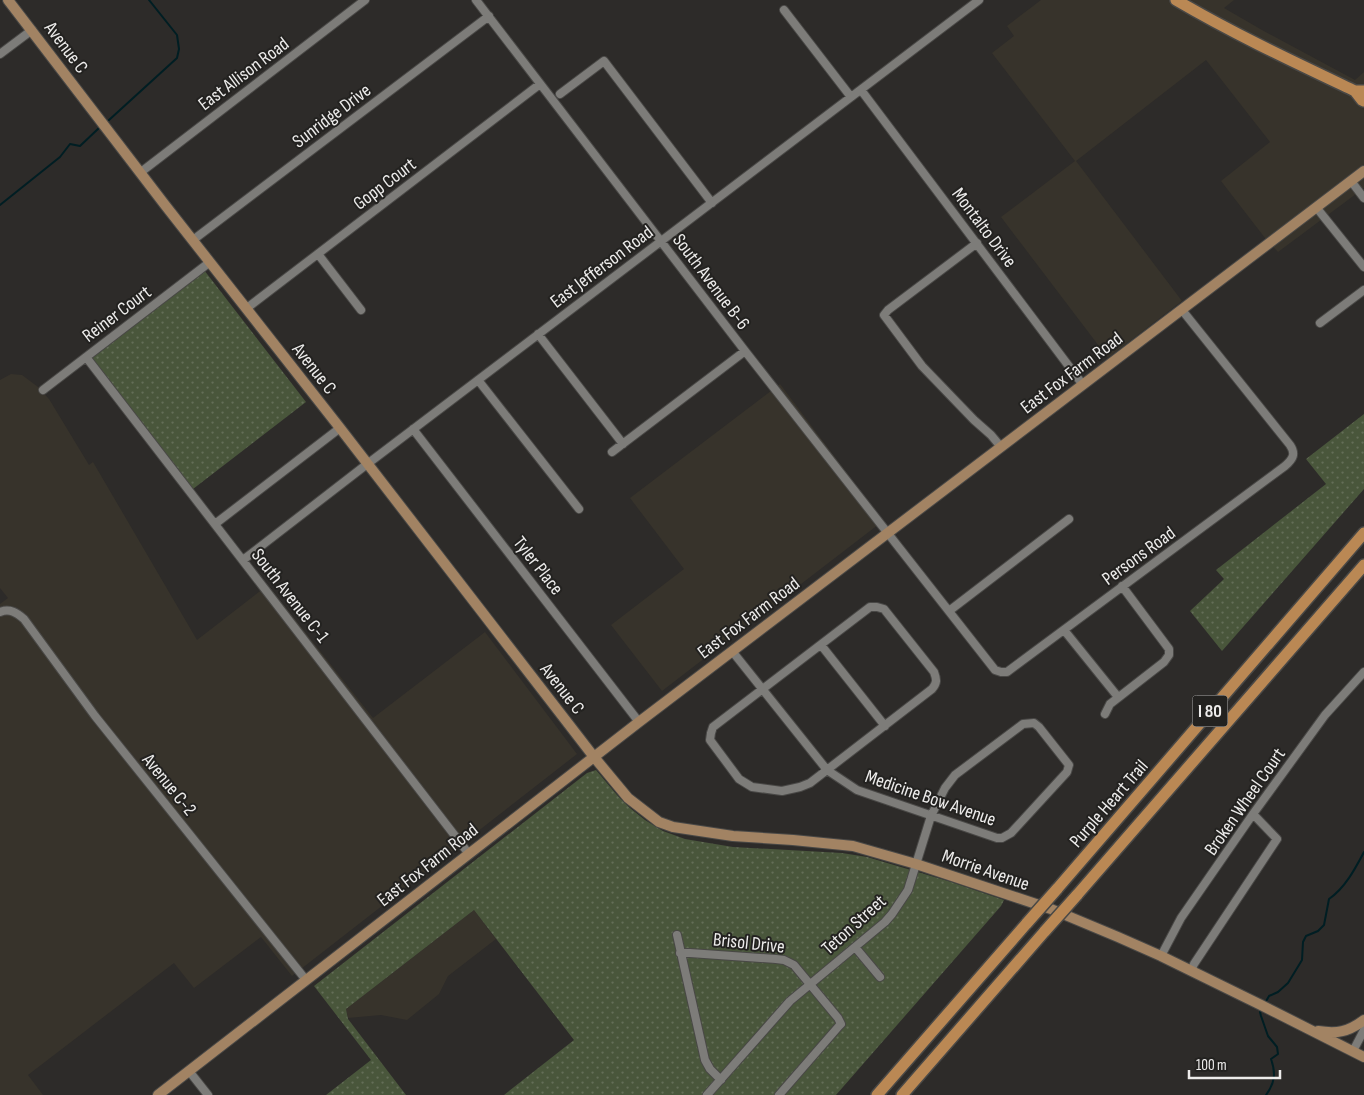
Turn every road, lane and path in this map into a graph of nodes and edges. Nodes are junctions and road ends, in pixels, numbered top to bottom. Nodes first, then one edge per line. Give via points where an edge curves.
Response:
1 (8, 0) edge
2 (365, 0) edge
3 (476, 0) edge
4 (979, 0) edge
5 (1176, 0) edge
6 (784, 10) dead end
7 (489, 16) junction
8 (32, 30) junction
9 (0, 54) edge
10 (540, 84) junction
11 (861, 90) junction
12 (1359, 91) edge
13 (560, 94) dead end
14 (851, 97) junction
15 (1364, 102) edge
16 (1364, 171) edge
17 (141, 172) junction
18 (1351, 181) junction
19 (1364, 198) edge
20 (712, 203) junction
21 (1316, 207) junction
22 (192, 240) junction
23 (662, 242) junction
24 (976, 243) junction
25 (318, 254) junction
26 (210, 262) junction
27 (1364, 267) edge
28 (1364, 290) edge
29 (246, 308) junction
30 (361, 310) dead end
31 (1182, 310) junction
32 (1320, 323) dead end
33 (538, 334) junction
34 (745, 351) junction
35 (86, 357) junction
36 (478, 380) junction
37 (1083, 384) junction
38 (43, 390) dead end
39 (340, 428) junction
40 (413, 429) junction
41 (623, 444) junction
42 (1001, 447) junction
43 (612, 452) dead end
44 (367, 464) junction
45 (579, 509) dead end
46 (1069, 519) dead end
47 (215, 524) junction
48 (888, 533) junction
49 (1364, 533) edge
50 (243, 560) junction
51 (1364, 565) edge
52 (1122, 586) junction
53 (949, 611) junction
54 (0, 612) edge
55 (1064, 630) junction
56 (822, 645) junction
57 (732, 651) junction
58 (995, 670) joint
59 (1364, 672) edge
60 (762, 690) junction
61 (1118, 698) junction
62 (1105, 714) dead end
63 (639, 722) junction
64 (884, 726) junction
65 (594, 757) junction
66 (827, 770) junction
67 (1253, 814) junction
68 (931, 816) junction
69 (1002, 838) joint
70 (469, 854) junction
71 (916, 864) junction
72 (677, 935) dead end
73 (855, 947) junction
74 (680, 953) junction
75 (1160, 956) junction
76 (1191, 971) junction
77 (880, 976) dead end
78 (306, 980) junction
79 (810, 984) junction
80 (1364, 1020) edge
81 (1310, 1029) junction
82 (1364, 1030) edge
83 (1353, 1052) junction
84 (1364, 1057) edge
85 (189, 1071) junction
86 (721, 1080) junction
87 (158, 1095) edge
88 (208, 1095) edge
89 (707, 1095) edge
90 (779, 1095) edge
91 (877, 1095) edge
92 (902, 1095) edge

1 - 8 main road, Avenue C
2 - 17 street, East Allison Road
3 - 7 street, South Avenue B-6
4 - 11 street, East Jefferson Road
5 - 12 highway via 1244,39
6 - 14 street
7 - 10 street, South Avenue B-6
7 - 22 street, Sunridge Drive
8 - 9 street
8 - 17 main road, Avenue C
10 - 23 street, South Avenue B-6
10 - 25 street, Gopp Court
11 - 14 street, East Jefferson Road
11 - 24 street, Montalto Drive
12 - 15 highway
13 - 20 street via 604,61
14 - 20 street, East Jefferson Road
16 - 18 main road, East Fox Farm Road
17 - 22 main road, Avenue C
18 - 19 street
18 - 21 main road, East Fox Farm Road
20 - 23 street, East Jefferson Road
21 - 27 street
21 - 31 main road, East Fox Farm Road
22 - 26 main road, Avenue C
23 - 33 street, East Jefferson Road
23 - 34 street, South Avenue B-6
24 - 37 street, Montalto Drive
24 - 42 street via 884,315 922,366
25 - 29 street, Gopp Court
25 - 30 street
26 - 29 main road, Avenue C
26 - 35 street, Reiner Court
28 - 32 street
29 - 39 main road, Avenue C
31 - 37 main road, East Fox Farm Road
31 - 52 street, Persons Road via 1294,454 1285,466
33 - 36 street, East Jefferson Road
33 - 41 street
34 - 41 street
34 - 48 street, South Avenue B-6
35 - 38 street, Reiner Court
35 - 47 street, South Avenue C-1
36 - 40 street, East Jefferson Road
36 - 45 street
37 - 42 main road, East Fox Farm Road
39 - 44 main road, Avenue C
39 - 47 street
40 - 44 street, East Jefferson Road
40 - 63 street, Tyler Place
41 - 43 street
42 - 48 main road, East Fox Farm Road
44 - 50 street, East Jefferson Road
44 - 65 main road, Avenue C
46 - 53 street
47 - 50 street, South Avenue C-1
48 - 53 street, South Avenue B-6
48 - 57 main road, East Fox Farm Road
49 - 91 highway, Purple Heart Trail / I 80, bridge
50 - 70 street, South Avenue C-1
51 - 92 highway, Purple Heart Trail / I 80, bridge
52 - 55 street, Persons Road
52 - 61 street via 1169,649 1169,654 1164,662
53 - 58 street, South Avenue B-6
54 - 78 street, Avenue C-2 via 10,610 30,627 95,716
55 - 58 street, Persons Road via 1007,672
55 - 61 street
56 - 60 street
56 - 64 street
56 - 64 street via 870,608 877,607 884,609 934,672 936,683 932,689
57 - 60 street, Medicine Bow Avenue
57 - 63 main road, East Fox Farm Road
59 - 67 street, Broken Wheel Court via 1325,715
60 - 66 street, Medicine Bow Avenue
60 - 66 street via 714,727 711,733 710,740 739,778 752,787 782,791 810,784
61 - 62 street
63 - 65 main road, East Fox Farm Road
64 - 66 street
65 - 70 main road, East Fox Farm Road
65 - 71 main road, Morrie Avenue via 628,798 659,822 673,827 734,836 853,846
66 - 68 street, Medicine Bow Avenue via 857,790
67 - 75 street, Broken Wheel Court via 1181,918
67 - 76 street via 1277,839
68 - 69 street, Medicine Bow Avenue
68 - 69 street, Teton Street via 955,775 1023,724 1034,723 1069,765 1067,772 1011,833
68 - 71 street, Teton Street
70 - 78 main road, East Fox Farm Road
71 - 73 street, Teton Street via 908,890 892,914
71 - 75 main road, Morrie Avenue via 1052,909
72 - 74 street
73 - 77 street
73 - 79 street, Teton Street
74 - 79 street, Brisol Drive via 784,960 794,965
74 - 86 street via 705,1060
75 - 76 main road, Morrie Avenue
76 - 81 main road, Morrie Avenue
78 - 85 main road, East Fox Farm Road
79 - 86 street, Teton Street via 790,1001
79 - 90 street, Brisol Drive via 840,1024
80 - 81 main road via 1344,1032
81 - 83 main road, Morrie Avenue
82 - 83 street
83 - 84 main road, Morrie Avenue
85 - 87 main road, East Fox Farm Road
85 - 88 street
86 - 89 street, Teton Street

